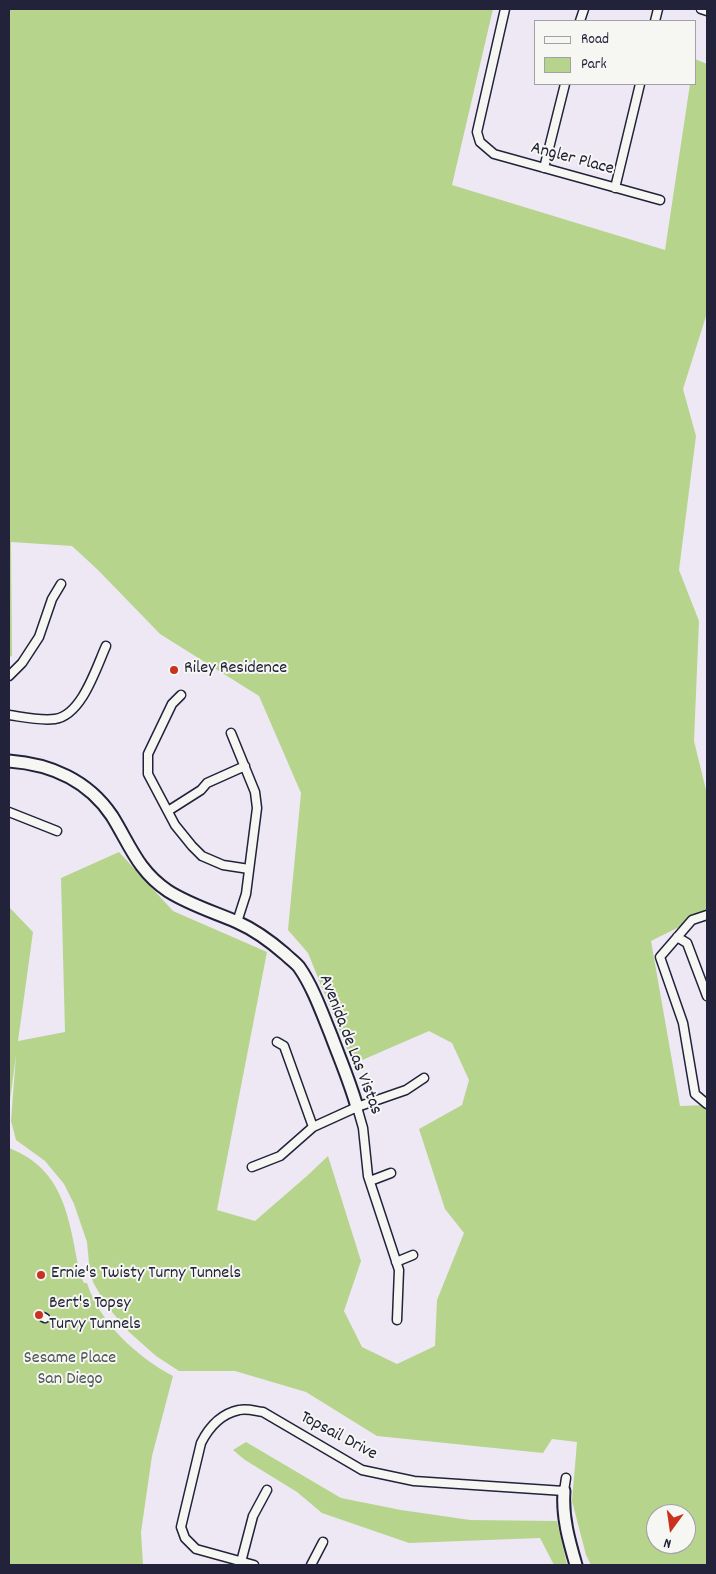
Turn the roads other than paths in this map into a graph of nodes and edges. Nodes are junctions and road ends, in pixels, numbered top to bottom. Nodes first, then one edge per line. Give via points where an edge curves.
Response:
1 (505, 9) edge
2 (700, 9) edge
3 (707, 11) edge
4 (565, 85) edge
5 (640, 85) edge
6 (544, 168) junction
7 (615, 188) junction
8 (660, 200) dead end
9 (61, 584) dead end
10 (106, 646) dead end
11 (9, 676) edge
12 (181, 695) dead end
13 (9, 715) edge
14 (231, 733) dead end
15 (9, 761) edge
16 (245, 766) junction
17 (168, 811) junction
18 (9, 812) edge
19 (57, 831) dead end
20 (249, 869) junction
21 (707, 914) edge
22 (237, 922) junction
23 (677, 937) junction
24 (707, 996) edge
25 (277, 1042) dead end
26 (424, 1078) dead end
27 (707, 1104) edge
28 (357, 1107) junction
29 (313, 1127) junction
30 (252, 1167) dead end
31 (391, 1174) dead end
32 (370, 1181) junction
33 (414, 1255) dead end
34 (396, 1262) junction
35 (397, 1320) dead end
36 (566, 1478) dead end
37 (267, 1490) dead end
38 (564, 1491) junction
39 (322, 1542) dead end
40 (241, 1562) junction
41 (254, 1565) edge
42 (311, 1565) edge
43 (576, 1565) edge

1 - 6 street, Angler Place via 477,132 480,142 494,154
2 - 3 street
4 - 6 street
5 - 7 street
6 - 7 street, Angler Place
7 - 8 street, Angler Place
9 - 11 street via 52,599 40,637
10 - 13 street via 84,695 66,715 49,720
12 - 17 street via 172,704 148,754 148,774
14 - 16 street
15 - 22 street, Avenida de Las Vistas via 55,769 85,787 111,815 139,864 152,878 184,900
16 - 17 street via 208,783
16 - 20 street via 256,792 257,808
17 - 20 street via 186,840 202,856 223,865
18 - 19 street
20 - 22 street via 246,894
21 - 23 street via 692,920
22 - 28 street, Avenida de Las Vistas via 254,930 298,966 318,1004
23 - 24 street via 688,943
23 - 27 street via 660,958 683,1023 695,1094
25 - 29 street via 284,1046
26 - 28 street via 406,1090
28 - 29 street
28 - 32 street, Avenida de Las Vistas
29 - 30 street via 280,1156
31 - 32 street
32 - 34 street, Avenida de Las Vistas
33 - 34 street
34 - 35 street, Avenida de Las Vistas via 400,1278
36 - 38 street
37 - 40 street via 253,1516
38 - 40 street, Topsail Drive via 414,1481 362,1471 263,1412 239,1410 216,1420 206,1432 181,1527 185,1538 196,1549
38 - 43 street via 568,1540
39 - 42 street
40 - 41 street

